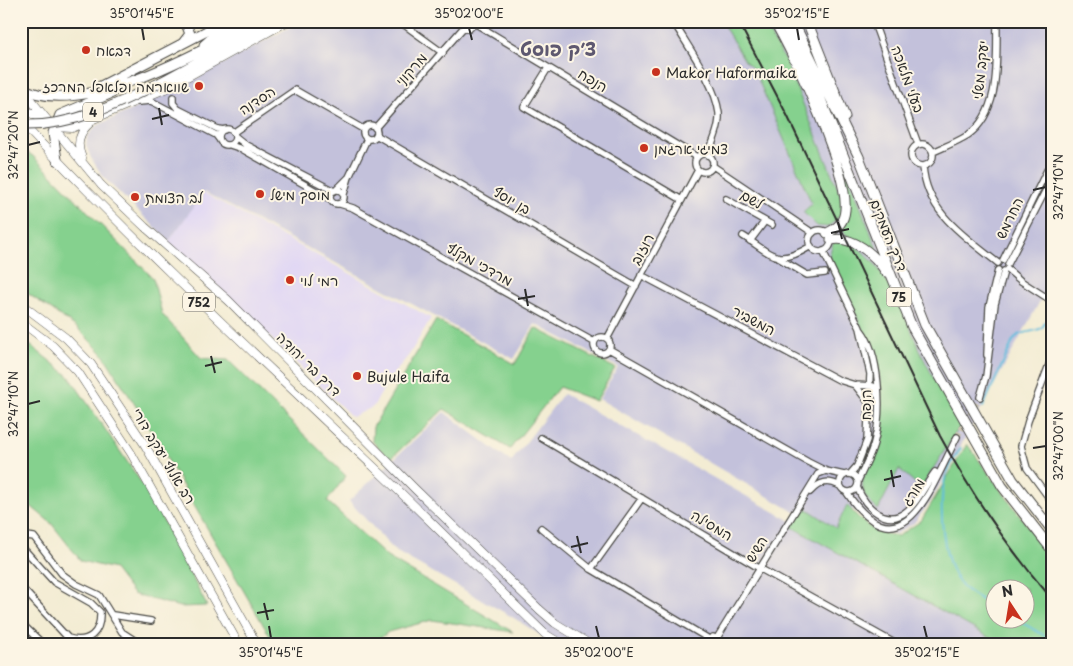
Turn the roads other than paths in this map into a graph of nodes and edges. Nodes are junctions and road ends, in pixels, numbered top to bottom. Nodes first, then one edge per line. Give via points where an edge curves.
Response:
1 (185, 21) edge
2 (226, 21) edge
3 (257, 21) edge
4 (274, 21) edge
5 (288, 21) edge
6 (399, 21) edge
7 (461, 21) edge
8 (673, 21) edge
9 (774, 21) edge
10 (783, 21) edge
11 (793, 21) edge
12 (807, 21) edge
13 (867, 21) edge
14 (997, 21) edge
15 (876, 22) edge
16 (476, 23) edge
17 (240, 26) edge
18 (464, 27) junction
19 (180, 45) junction
20 (443, 53) junction
21 (794, 59) junction
22 (548, 68) junction
23 (134, 80) junction
24 (21, 88) edge
25 (78, 94) junction
26 (173, 97) dead end
27 (820, 97) junction
28 (135, 103) junction
29 (21, 107) edge
30 (92, 121) junction
31 (21, 123) edge
32 (54, 127) junction
33 (375, 128) junction
34 (364, 129) junction
35 (224, 130) junction
36 (235, 134) junction
37 (376, 135) junction
38 (219, 139) junction
39 (367, 139) junction
40 (918, 144) junction
41 (230, 146) junction
42 (933, 152) junction
43 (708, 154) junction
44 (697, 157) junction
45 (859, 157) junction
46 (57, 160) junction
47 (1052, 160) edge
48 (84, 165) junction
49 (713, 166) junction
50 (922, 166) junction
51 (698, 170) junction
52 (348, 177) junction
53 (1052, 178) edge
54 (335, 190) junction
55 (345, 195) junction
56 (330, 199) junction
57 (726, 199) dead end
58 (682, 200) junction
59 (340, 204) junction
60 (353, 208) junction
61 (765, 221) junction
62 (772, 225) dead end
63 (812, 233) junction
64 (743, 236) dead end
65 (829, 236) junction
66 (750, 241) junction
67 (811, 246) junction
68 (823, 251) junction
69 (778, 258) junction
70 (1003, 266) junction
71 (825, 273) dead end
72 (642, 275) junction
73 (636, 286) junction
74 (899, 295) junction
75 (1050, 300) edge
76 (21, 304) edge
77 (21, 322) edge
78 (860, 328) junction
79 (607, 339) junction
80 (594, 342) junction
81 (609, 349) junction
82 (1052, 357) edge
83 (856, 385) junction
84 (870, 385) junction
85 (878, 395) junction
86 (980, 397) tunnel mouth
87 (870, 404) junction
88 (957, 436) tunnel mouth
89 (541, 438) dead end
90 (944, 460) junction
91 (808, 462) junction
92 (826, 471) junction
93 (818, 474) junction
94 (847, 475) junction
95 (830, 482) junction
96 (858, 484) junction
97 (840, 486) junction
98 (847, 493) junction
99 (642, 498) junction
100 (1052, 502) edge
101 (797, 509) junction
102 (541, 528) dead end
103 (1052, 530) edge
104 (21, 541) edge
105 (21, 546) edge
106 (1052, 550) edge
107 (591, 568) junction
108 (759, 568) junction
109 (21, 587) edge
110 (113, 615) junction
111 (151, 620) dead end
112 (21, 623) edge
113 (717, 638) junction
114 (708, 642) edge
115 (44, 645) edge
116 (142, 645) edge
117 (239, 645) edge
118 (257, 645) edge
119 (563, 645) edge
120 (590, 645) edge
121 (720, 645) edge
122 (898, 645) edge

1 - 19 highway via 190,34
2 - 19 highway
3 - 17 highway, 4
4 - 31 highway, 4, bridge via 121,102 68,121 38,125
5 - 28 main road
6 - 20 street
7 - 18 street
8 - 43 street via 708,81 719,114
9 - 21 highway
10 - 27 highway, דרך העמקים / 75
11 - 45 highway, דרך העמקים / 75
12 - 45 highway
13 - 15 street
14 - 42 street, יעקב משלי via 992,102 969,134
15 - 40 street, בעלי מלאכה
16 - 18 street via 472,28
16 - 22 street, הנפח
17 - 23 highway, 4 via 202,50
18 - 20 street, מרקוני
19 - 25 highway via 107,84
20 - 33 street, מרקוני
21 - 27 highway
21 - 65 highway via 835,156 844,187 844,217
22 - 44 street, הנפח
22 - 58 street via 524,107
23 - 25 highway, 4 via 110,89
23 - 32 highway via 110,94 64,111
24 - 25 highway, 4 via 47,96
24 - 32 main road, דרך בר יהודה / 752
26 - 35 street via 178,110
27 - 74 highway, דרך העמקים / 75
28 - 30 main road
28 - 38 street via 159,104
29 - 32 main road
30 - 32 main road via 69,128
30 - 48 main road via 78,142
31 - 46 main road, 752
32 - 46 highway via 53,144
32 - 48 main road, דרך בר יהודה / 752
33 - 34 street via 369,126
33 - 37 street
34 - 36 street, הסדנה via 295,90
34 - 39 street
35 - 36 street via 229,129
35 - 38 street
36 - 41 street
36 - 54 street via 246,145
37 - 39 street
37 - 73 street, בן יוסף
38 - 41 street
39 - 52 street
40 - 42 street via 926,144
40 - 50 street via 910,155 913,162
41 - 56 street via 242,149
42 - 50 street via 932,160
43 - 44 street
43 - 49 street
44 - 51 street via 694,162
45 - 103 highway, דרך העמקים / 75 via 925,325 1013,480
46 - 119 main road, 752 via 199,302 526,616
47 - 70 street, החרמש
48 - 120 main road, דרך בר יהודה / 752 via 145,227 243,314 415,489 539,609
49 - 51 street via 706,172
49 - 63 street
50 - 70 street via 930,198 942,214
51 - 58 street, רוזוב
52 - 54 street
52 - 55 street
53 - 70 street, החרמש
54 - 55 street
54 - 56 street
55 - 59 street
55 - 60 street, מרדכי מקלף
56 - 59 street, מרדכי מקלף
57 - 61 street, לשם
58 - 72 street, רוזוב
59 - 60 street, מרדכי מקלף
60 - 80 street, מרדכי מקלף
61 - 62 street, לשם
61 - 66 street, לשם
63 - 65 street via 822,230
63 - 67 street via 809,239
64 - 66 street
65 - 68 street via 828,248
65 - 74 highway via 872,254
66 - 69 street
67 - 68 street via 816,251
67 - 69 street via 790,258
68 - 78 street, הנפח
69 - 71 street via 807,275
70 - 75 street
70 - 86 street
72 - 73 street, רוזוב
72 - 83 street, המשביר via 840,380
73 - 79 street, רוזוב
74 - 106 highway, דרך העמקים / 75 via 936,374 1002,486
76 - 118 main road, רב אלוף יעקב דורי via 66,338 91,364 145,445
77 - 117 main road, רב אלוף יעקב דורי via 53,346 78,372 131,453
78 - 84 street, הנפח
78 - 85 street, הנפח via 872,353
79 - 80 street via 600,337
79 - 81 street
80 - 81 street via 597,352
81 - 91 street
82 - 100 street via 1021,446 1027,468
83 - 84 street, המשביר
83 - 87 street
84 - 85 street
84 - 87 street, הנפח
85 - 96 street, הנפח via 876,436
87 - 94 street, הנפח via 867,440 857,466
88 - 90 street, מורג
89 - 99 street, המסילה
90 - 96 street, מורג via 913,505 898,516 886,517 873,511 863,499
90 - 98 street, מורג via 921,507 901,524 875,522 857,509
91 - 92 street
91 - 93 street
92 - 93 street
92 - 94 street
93 - 95 street
93 - 101 street, השיש
94 - 96 street
94 - 97 street via 840,480
95 - 97 street
95 - 101 street via 815,486
96 - 98 street via 853,492
97 - 98 street
99 - 107 street
99 - 108 street, המסילה
101 - 108 street, השיש
102 - 107 street
104 - 110 street via 28,536 34,537 62,574 99,596
105 - 109 street via 54,582 91,603 100,612 96,633 86,640 68,638
107 - 114 street
108 - 113 street, השיש
108 - 122 street, המסילה
110 - 111 street
110 - 116 street via 122,632
112 - 115 street
113 - 114 street
113 - 121 street

